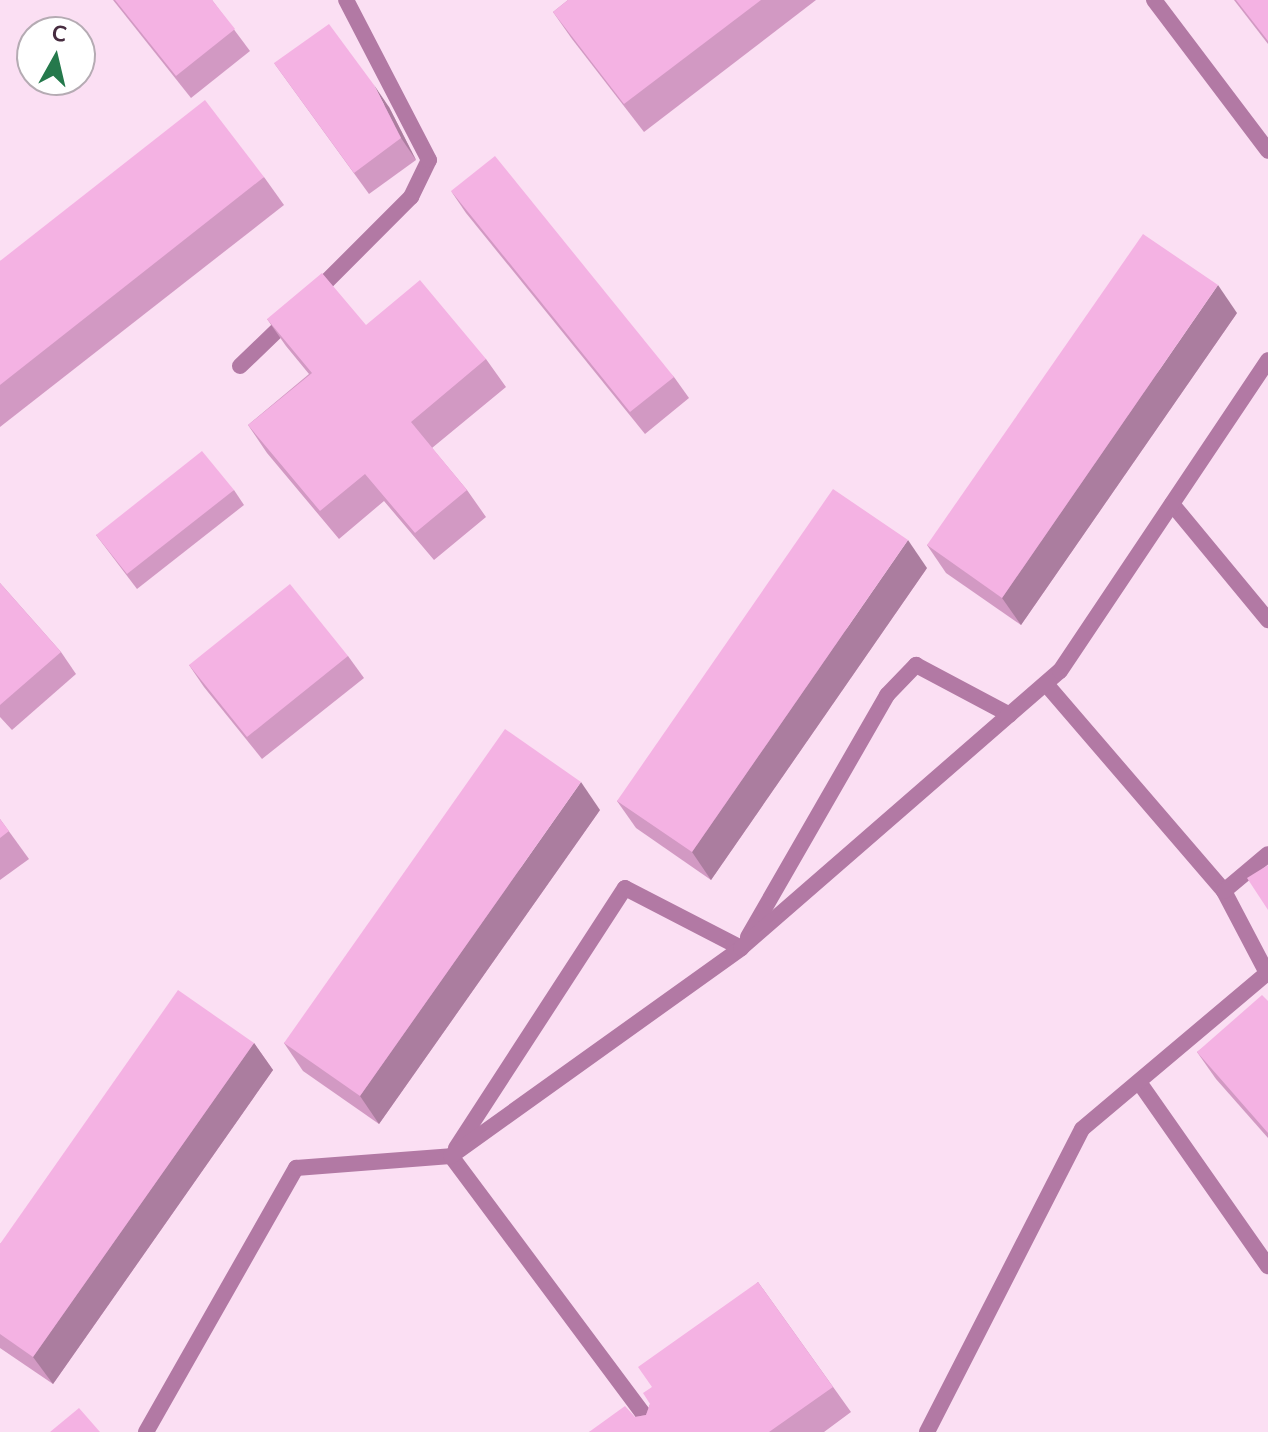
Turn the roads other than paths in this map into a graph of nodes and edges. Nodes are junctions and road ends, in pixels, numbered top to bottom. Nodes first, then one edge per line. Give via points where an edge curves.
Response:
1 (346, 0) edge
2 (1154, 0) edge
3 (1268, 151) edge
4 (1268, 360) edge
5 (240, 366) dead end
6 (1172, 504) junction
7 (1268, 620) edge
8 (1046, 684) junction
9 (1010, 715) junction
10 (1268, 854) edge
11 (1224, 891) junction
12 (741, 948) junction
13 (1139, 1082) junction
14 (451, 1156) junction
15 (1268, 1266) edge
16 (146, 1432) edge
17 (657, 1432) edge
18 (927, 1432) edge

1 - 5 lane via 429,160 411,197
2 - 3 lane
4 - 6 lane
6 - 7 lane
6 - 8 lane via 1060,671
8 - 9 lane
8 - 11 lane
9 - 12 lane
9 - 12 lane via 916,665 887,695
10 - 11 lane
11 - 13 lane via 1267,973
12 - 14 lane
12 - 14 lane via 625,888
13 - 15 lane
13 - 18 lane via 1082,1129
14 - 16 lane via 296,1168
14 - 17 lane via 627,1405

